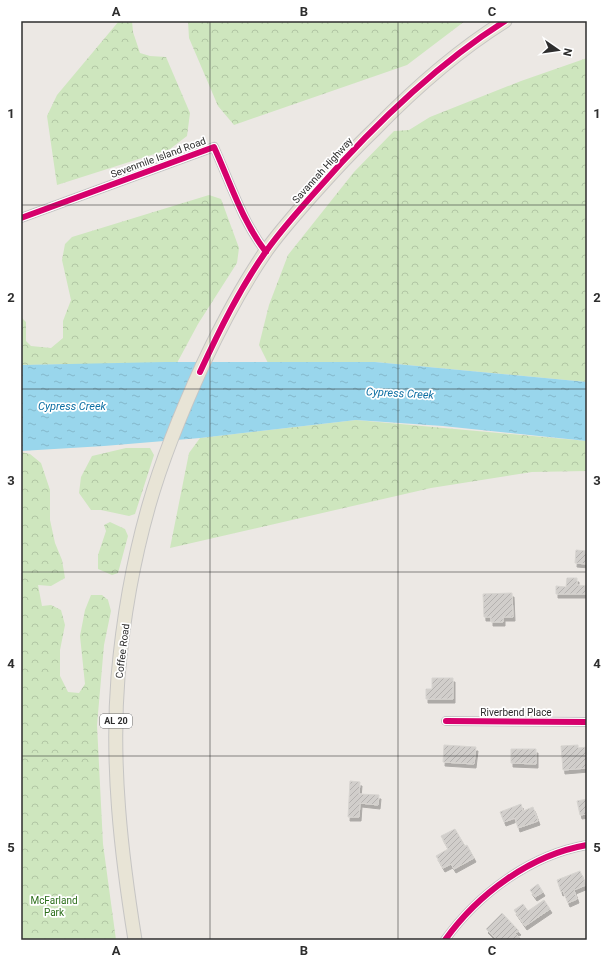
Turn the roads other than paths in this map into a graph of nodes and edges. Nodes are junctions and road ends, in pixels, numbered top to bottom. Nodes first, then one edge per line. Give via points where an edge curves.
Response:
1 (505, 21) edge
2 (21, 218) edge
3 (266, 252) junction
4 (200, 372) joint
5 (446, 721) dead end
6 (587, 722) edge
7 (587, 845) edge
8 (135, 940) edge
9 (445, 940) edge

1 - 3 main road, Savannah Highway / AL 20 via 458,54 389,114 339,165 279,233
2 - 3 street, Sevenmile Island Road via 214,147 246,220
3 - 4 main road, Savannah Highway / AL 20 via 226,318
4 - 8 main road, Coffee Road / AL 20 via 179,419 149,504 132,577 118,678 117,790
5 - 6 street, Riverbend Place
7 - 9 street via 537,861 503,882 479,902

